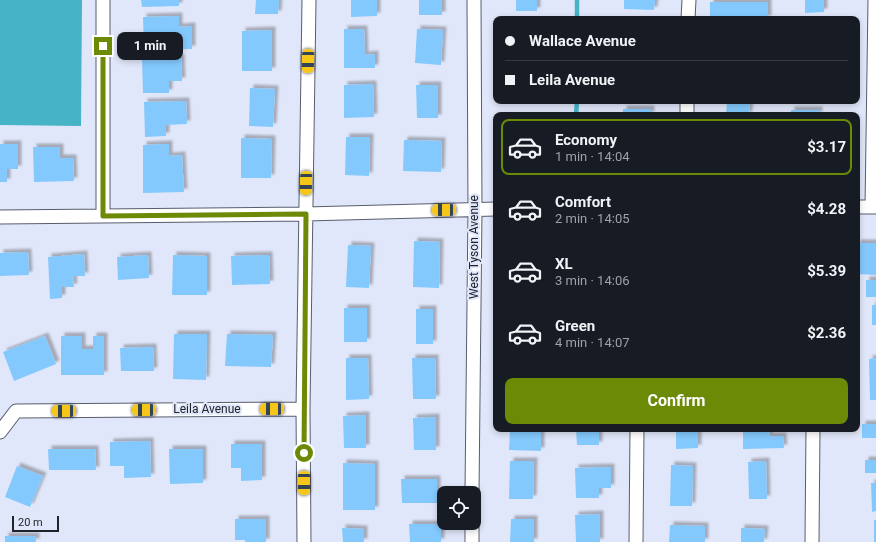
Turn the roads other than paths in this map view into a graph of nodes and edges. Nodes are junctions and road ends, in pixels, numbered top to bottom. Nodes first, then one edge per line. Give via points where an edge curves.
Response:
1 (103, 0) edge
2 (309, 0) edge
3 (474, 0) edge
4 (689, 0) edge
5 (875, 0) edge
6 (688, 16) edge
7 (860, 207) edge
8 (874, 207) edge
9 (475, 209) junction
10 (493, 209) edge
11 (306, 214) junction
12 (103, 216) junction
13 (0, 217) edge
14 (303, 408) junction
15 (0, 432) edge
16 (637, 432) edge
17 (813, 432) edge
18 (472, 486) edge
19 (472, 530) edge
20 (304, 542) edge
21 (472, 542) edge
22 (636, 542) edge
23 (812, 542) edge

1 - 12 street
2 - 11 street
3 - 9 street, West Tyson Avenue
4 - 6 street
5 - 8 street
7 - 8 street
9 - 10 street
9 - 11 street
9 - 18 street, West Tyson Avenue
11 - 12 street
11 - 14 street
12 - 13 street
14 - 15 street, Leila Avenue via 16,411
14 - 20 street
16 - 22 street
17 - 23 street
19 - 21 street

